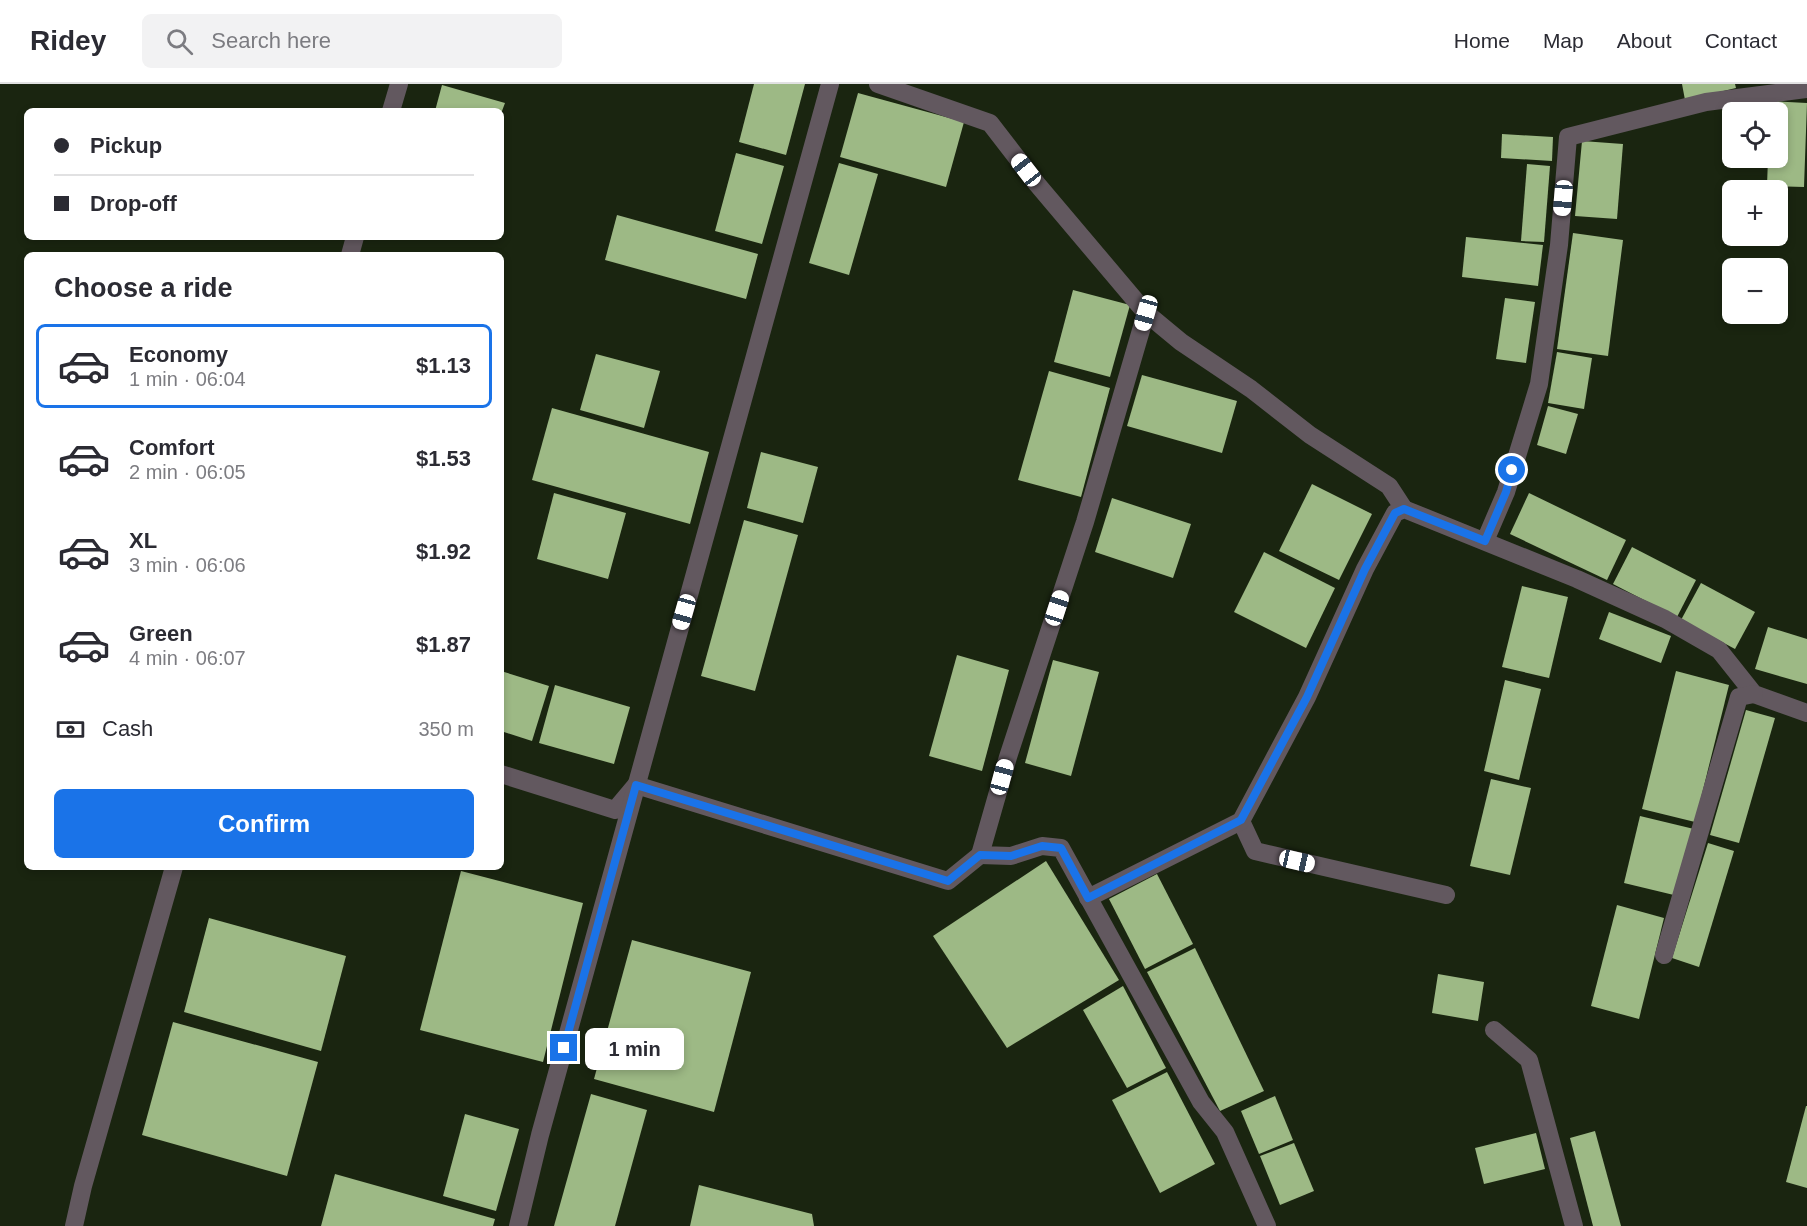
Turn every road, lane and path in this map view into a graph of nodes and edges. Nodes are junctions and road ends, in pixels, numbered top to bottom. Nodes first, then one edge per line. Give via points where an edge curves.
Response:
1 (399, 84) edge
2 (830, 84) edge
3 (878, 84) edge
4 (1807, 89) edge
5 (392, 108) edge
6 (1146, 313) junction
7 (1404, 509) junction
8 (1485, 541) junction
9 (1754, 694) junction
10 (1807, 713) edge
11 (504, 775) edge
12 (636, 785) junction
13 (1241, 820) junction
14 (980, 855) junction
15 (173, 870) edge
16 (1446, 895) dead end
17 (1088, 898) junction
18 (1664, 955) dead end
19 (1494, 1030) dead end
20 (74, 1226) edge
21 (518, 1226) edge
22 (1267, 1226) edge
23 (1574, 1226) edge

1 - 5 street
2 - 12 street
3 - 6 street via 990,123
4 - 8 street via 1706,102 1568,137 1559,244 1539,384 1506,492
6 - 7 street via 1310,435 1389,486
6 - 14 street
7 - 8 street
7 - 13 street via 1395,513 1365,569 1307,697
8 - 9 street via 1665,619 1719,650
9 - 10 street
9 - 18 street via 1739,697
11 - 12 street via 615,810
12 - 14 street via 948,881
12 - 21 street
13 - 16 street via 1254,851
13 - 17 street
14 - 17 street via 1011,856 1042,846 1061,848
15 - 20 street
17 - 22 street via 1201,1102 1225,1132
19 - 23 street via 1529,1059

